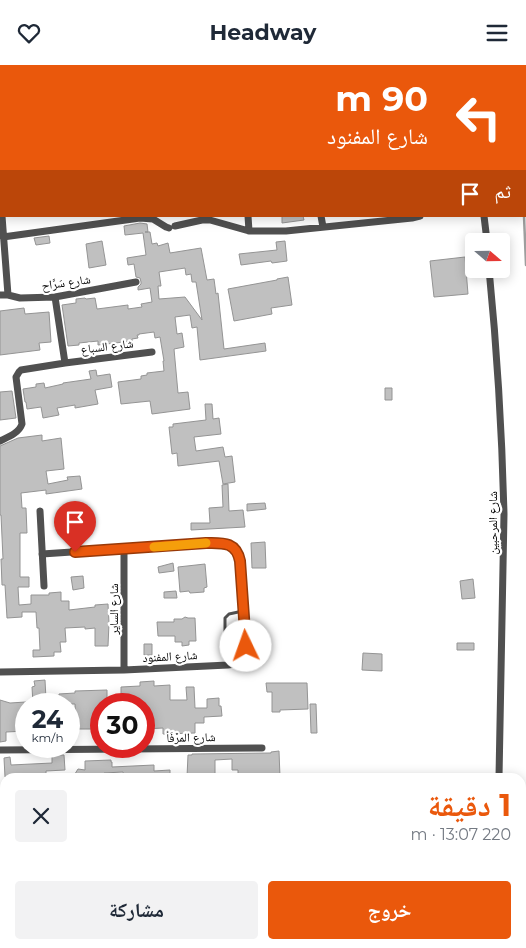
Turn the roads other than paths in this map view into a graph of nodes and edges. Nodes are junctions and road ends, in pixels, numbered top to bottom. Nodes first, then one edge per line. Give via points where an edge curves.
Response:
1 (2, 217) edge
2 (248, 217) edge
3 (321, 217) edge
4 (416, 217) edge
5 (484, 217) edge
6 (322, 227) junction
7 (249, 231) junction
8 (486, 233) edge
9 (3, 237) junction
10 (490, 278) edge
11 (136, 282) dead end
12 (4, 295) edge
13 (55, 297) junction
14 (152, 352) dead end
15 (65, 363) junction
16 (0, 441) edge
17 (40, 511) dead end
18 (124, 549) junction
19 (42, 554) junction
20 (44, 586) dead end
21 (244, 611) junction
22 (225, 651) dead end
23 (124, 670) junction
24 (0, 672) edge
25 (262, 748) dead end
26 (0, 750) edge
27 (499, 773) edge

1 - 9 street
2 - 7 street
3 - 6 street
4 - 6 street
5 - 8 street
6 - 7 street
7 - 9 street via 210,220 166,227 153,219 140,218
9 - 12 street
10 - 27 street, شارع المرحبين via 504,514
11 - 13 street, شارع سَرَّاح
12 - 13 street, شارع سَرَّاح
13 - 15 street, شارع السباع
14 - 15 street, شارع السباع
15 - 16 street, شارع السباع via 24,369 17,374 22,424 19,431
17 - 19 street
18 - 19 street, شارع المفنود
18 - 21 street, شارع المفنود via 206,543 230,545 237,551 240,561
18 - 23 street, شارع الساير
19 - 20 street
21 - 22 lane via 225,618
21 - 23 street, شارع المفنود via 246,650 236,663
23 - 24 street, شارع المفنود
25 - 26 street, شارع المرْفَأ

